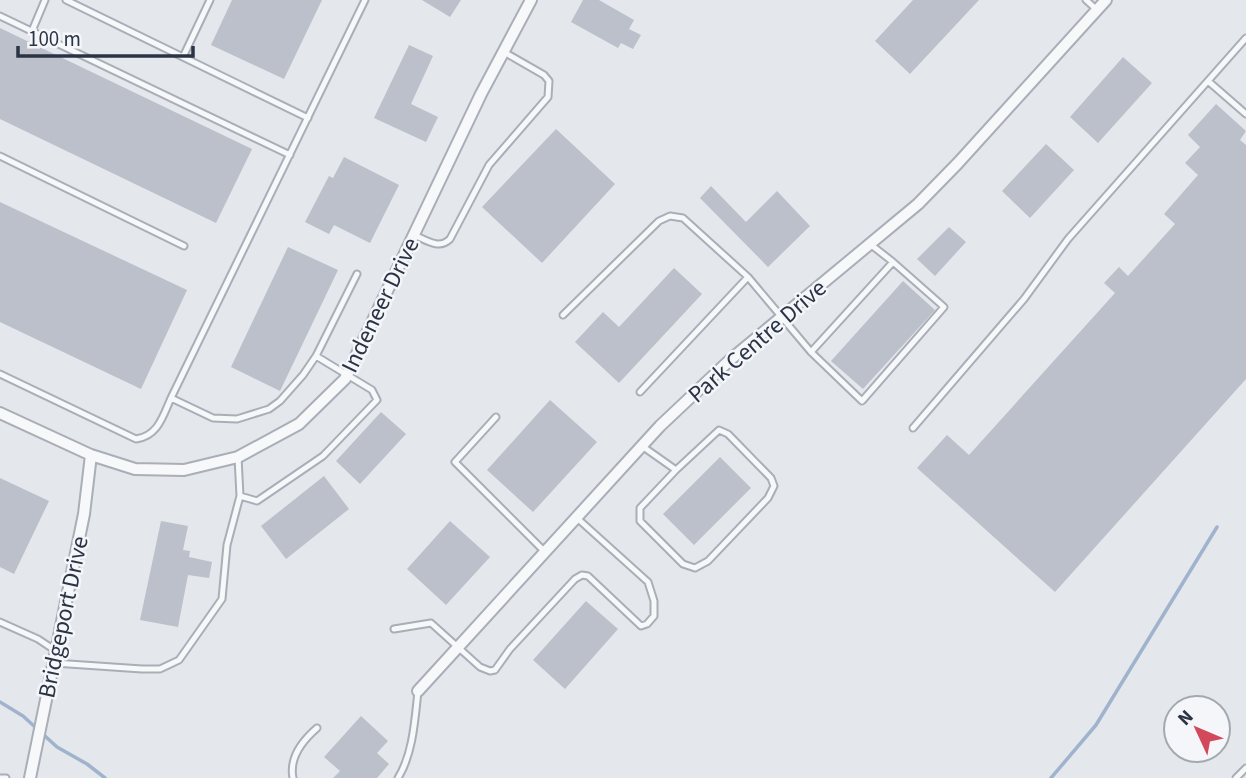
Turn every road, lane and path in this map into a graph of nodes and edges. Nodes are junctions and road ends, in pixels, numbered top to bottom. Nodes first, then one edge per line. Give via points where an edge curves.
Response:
1 (45, 0) edge
2 (66, 0) edge
3 (210, 0) edge
4 (365, 0) edge
5 (531, 0) edge
6 (1086, 0) edge
7 (1106, 0) edge
8 (1097, 10) junction
9 (0, 16) edge
10 (32, 31) junction
11 (1246, 38) edge
12 (504, 52) junction
13 (183, 57) junction
14 (1208, 81) junction
15 (1246, 114) edge
16 (308, 118) junction
17 (290, 155) junction
18 (0, 156) edge
19 (414, 235) junction
20 (870, 244) junction
21 (184, 246) dead end
22 (893, 262) junction
23 (356, 274) dead end
24 (748, 277) junction
25 (564, 315) dead end
26 (782, 319) junction
27 (811, 352) junction
28 (316, 356) junction
29 (0, 374) edge
30 (348, 374) junction
31 (640, 392) dead end
32 (171, 398) junction
33 (0, 413) edge
34 (496, 417) dead end
35 (913, 428) dead end
36 (642, 446) junction
37 (91, 456) junction
38 (238, 457) junction
39 (676, 470) junction
40 (240, 496) junction
41 (576, 518) junction
42 (545, 552) junction
43 (0, 622) edge
44 (394, 629) dead end
45 (458, 647) junction
46 (55, 657) junction
47 (418, 691) joint
48 (317, 728) dead end
49 (1246, 768) edge
50 (0, 778) edge
51 (6, 778) edge
52 (30, 778) edge
53 (293, 778) edge
54 (398, 778) edge
55 (1236, 778) edge

1 - 10 lane
2 - 13 lane
3 - 13 lane
4 - 16 lane
5 - 12 street, Indeneer Drive
6 - 8 lane
7 - 8 street, Park Centre Drive
8 - 20 street, Park Centre Drive via 958,163
9 - 10 lane
10 - 17 lane
11 - 14 lane
12 - 19 street, Indeneer Drive
12 - 19 lane via 544,75 549,81 548,97 489,166 450,239 437,244
13 - 16 lane
14 - 15 lane
14 - 35 lane via 1068,239 1024,299
16 - 17 lane
17 - 32 lane
18 - 21 lane
19 - 30 street, Indeneer Drive
20 - 22 lane
20 - 26 street, Park Centre Drive
22 - 27 lane
22 - 27 lane via 944,307 862,401
23 - 28 lane
24 - 25 lane via 683,218 670,216 659,221
24 - 26 lane
24 - 31 lane
26 - 27 lane
26 - 36 street, Park Centre Drive via 730,360
28 - 30 lane
28 - 32 lane via 280,401 237,419 213,418
29 - 32 lane via 136,439 146,438 158,428
30 - 38 street, Indeneer Drive via 299,424
30 - 40 lane via 372,390 377,400 323,456 257,501
33 - 37 street, Indeneer Drive
34 - 42 lane via 455,462
36 - 39 lane
36 - 41 street, Park Centre Drive
37 - 38 street, Indeneer Drive via 135,469 184,470
37 - 46 street, Bridgeport Drive
38 - 40 lane
39 - 39 lane via 640,508 640,522 683,564 695,568 708,561 774,486 754,460 719,430
40 - 46 lane via 222,599 179,660 142,669
41 - 42 street, Park Centre Drive
41 - 45 lane via 648,582 654,616 647,624 642,626 582,575 495,670 485,670
42 - 45 street, Park Centre Drive
43 - 46 lane via 38,639
44 - 45 lane via 431,623
45 - 47 street, Park Centre Drive
46 - 52 street, Bridgeport Drive
47 - 54 lane via 404,768
48 - 53 lane via 296,752
49 - 55 lane
50 - 51 lane

